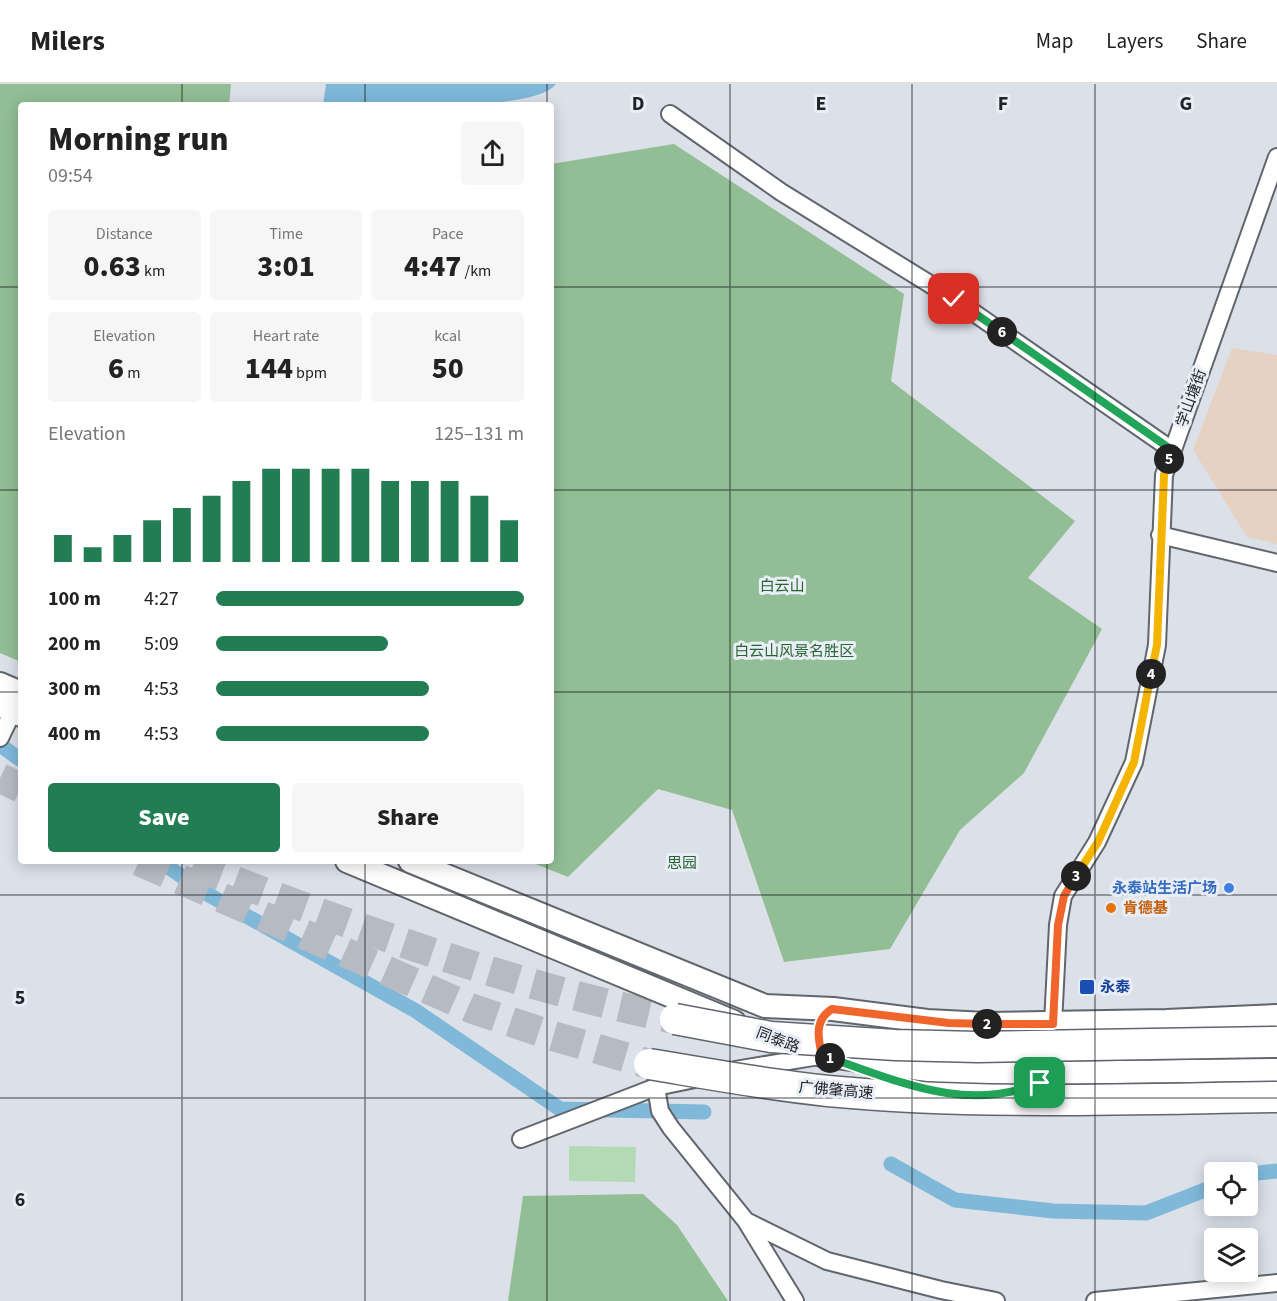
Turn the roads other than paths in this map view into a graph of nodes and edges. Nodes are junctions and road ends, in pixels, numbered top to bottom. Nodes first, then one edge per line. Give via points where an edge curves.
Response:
1 (670, 114) dead end
2 (1277, 157) edge
3 (1172, 450) junction
4 (1160, 535) junction
5 (1277, 563) edge
6 (0, 684) edge
7 (14, 706) edge
8 (0, 738) edge
9 (353, 864) edge
10 (417, 864) edge
11 (765, 1006) junction
12 (832, 1009) junction
13 (1277, 1016) edge
14 (675, 1019) tunnel mouth
15 (1215, 1019) junction
16 (1053, 1024) junction
17 (748, 1028) junction
18 (1277, 1042) edge
19 (822, 1056) junction
20 (1277, 1070) edge
21 (652, 1075) junction
22 (1277, 1097) edge
23 (520, 1139) dead end
24 (746, 1221) junction
25 (1277, 1282) edge
26 (795, 1301) edge
27 (996, 1301) edge
28 (1095, 1301) edge

1 - 3 street via 781,192 954,299
2 - 3 street, 学山塘街
3 - 4 street, 学山塘街 via 1164,475
4 - 5 street
4 - 16 street, 学山塘街 via 1157,645 1134,762 1098,842 1064,896 1058,925
6 - 7 main road
7 - 8 street
9 - 17 main road, 同泰路
10 - 11 main road, 同泰路
11 - 12 main road, 同泰路
11 - 15 main road via 840,1036 938,1047 1128,1042
11 - 17 main road
12 - 16 main road, 同泰路 via 949,1023
12 - 19 main road via 819,1025
13 - 15 main road, 同泰路
14 - 18 highway, bridge via 761,1036 895,1045
15 - 16 main road, 同泰路
17 - 19 main road, 同泰路
19 - 20 main road, 同泰路 via 952,1096 1012,1093 1060,1073
19 - 21 street
21 - 22 highway, 广佛肇高速, bridge via 914,1097
21 - 23 street via 621,1100
21 - 24 street via 660,1111
24 - 26 street
24 - 27 street via 827,1261
25 - 28 street

